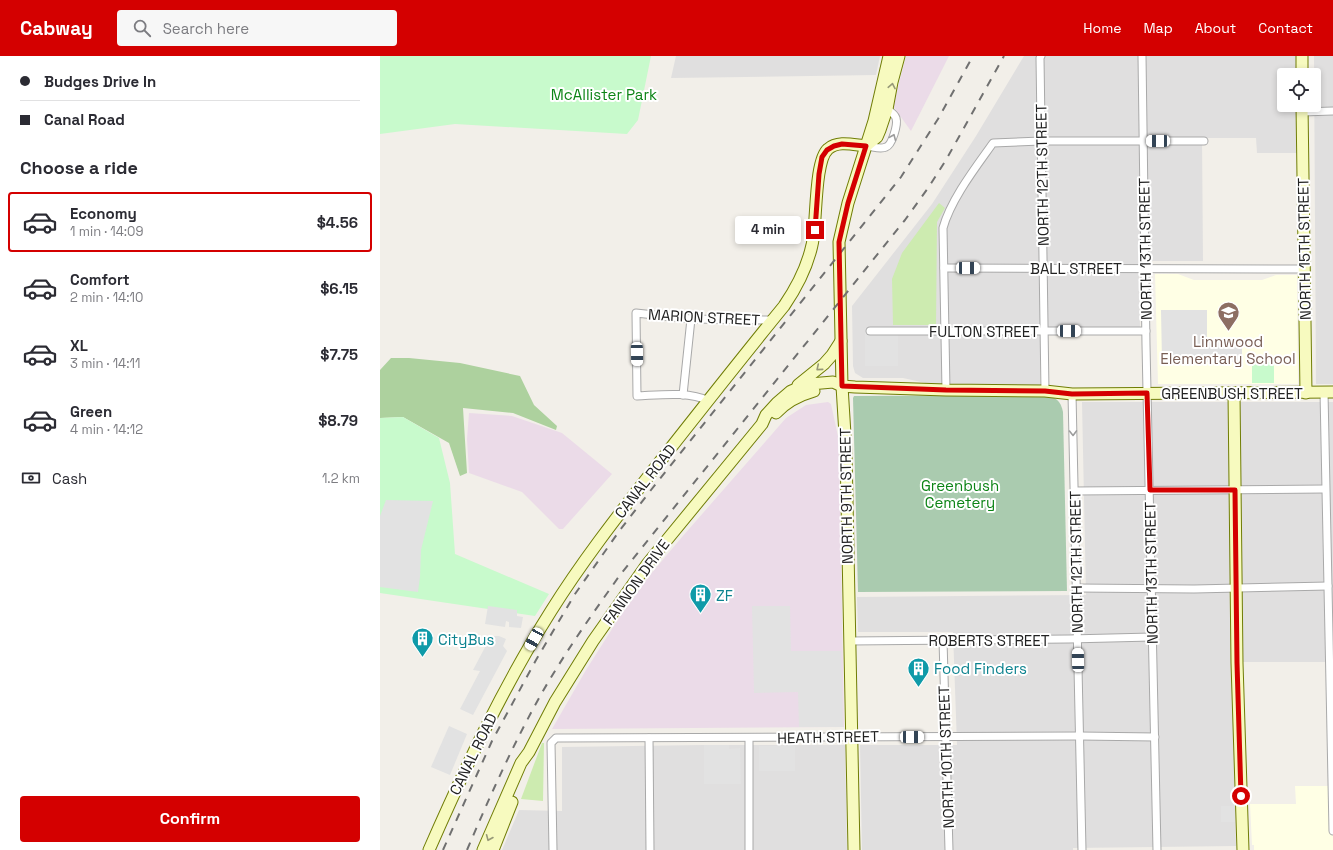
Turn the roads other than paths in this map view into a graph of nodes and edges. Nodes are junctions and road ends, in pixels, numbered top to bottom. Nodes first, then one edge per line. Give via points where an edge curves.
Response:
1 (889, 56) edge
2 (899, 56) edge
3 (1041, 56) edge
4 (1142, 56) edge
5 (1302, 56) edge
6 (1302, 68) edge
7 (1321, 110) edge
8 (1333, 111) edge
9 (1302, 112) edge
10 (1041, 141) junction
11 (1143, 141) junction
12 (1204, 141) dead end
13 (866, 146) junction
14 (944, 268) junction
15 (1044, 268) junction
16 (1145, 268) junction
17 (1304, 268) junction
18 (691, 318) junction
19 (772, 320) junction
20 (870, 331) dead end
21 (945, 331) junction
22 (1045, 331) junction
23 (1146, 331) junction
24 (842, 340) junction
25 (842, 386) junction
26 (946, 390) junction
27 (791, 391) junction
28 (1045, 391) junction
29 (1328, 392) edge
30 (1147, 393) junction
31 (1234, 393) junction
32 (1306, 393) junction
33 (1072, 394) junction
34 (683, 395) junction
35 (709, 401) junction
36 (762, 424) junction
37 (1325, 489) junction
38 (1150, 490) junction
39 (1235, 490) junction
40 (1075, 491) junction
41 (1329, 500) edge
42 (1328, 586) junction
43 (1237, 587) junction
44 (1077, 588) junction
45 (1151, 589) junction
46 (1331, 608) edge
47 (1152, 637) junction
48 (1078, 639) junction
49 (943, 640) junction
50 (850, 641) junction
51 (852, 736) junction
52 (1080, 736) junction
53 (945, 737) junction
54 (1155, 737) junction
55 (650, 738) junction
56 (749, 738) junction
57 (529, 752) junction
58 (1333, 831) edge
59 (429, 850) edge
60 (483, 850) edge
61 (493, 850) edge
62 (553, 850) edge
63 (650, 850) edge
64 (749, 850) edge
65 (854, 850) edge
66 (949, 850) edge
67 (1082, 850) edge
68 (1157, 850) edge
69 (1243, 850) edge

1 - 13 main road, NORTH 9TH STREET
13 -> 2 main road, NORTH 9TH STREET via 877,137 888,109
3 - 10 street, NORTH 12TH STREET
4 - 11 street, NORTH 13TH STREET
5 - 6 main road
7 - 8 street
9 - 17 main road, NORTH 15TH STREET
10 - 11 street
10 - 14 street via 993,143 946,216 943,228
10 - 15 street, NORTH 12TH STREET
11 - 12 street
11 - 16 street, NORTH 13TH STREET
13 - 19 main road, CANAL ROAD via 834,146 822,157 815,230 807,263 794,292
13 - 24 main road, NORTH 9TH STREET via 839,242
14 - 15 street, BALL STREET
14 - 21 street
15 - 16 street, BALL STREET
15 - 22 street, NORTH 12TH STREET
16 - 17 street, BALL STREET
16 - 23 street, NORTH 13TH STREET
17 - 32 main road, NORTH 15TH STREET
18 - 19 street, MARION STREET
18 - 34 street
18 - 34 street, MARION STREET via 636,313 637,396
19 - 35 main road, CANAL ROAD
20 - 21 street, FULTON STREET
21 - 22 street, FULTON STREET
21 - 26 street
22 - 23 street, FULTON STREET
22 - 28 street, NORTH 12TH STREET
23 - 30 street, NORTH 13TH STREET
24 - 25 main road, NORTH 9TH STREET
24 -> 27 main road via 824,364
25 - 26 main road, GREENBUSH STREET
25 - 27 main road, FANNON DRIVE via 825,382
25 - 36 main road, FANNON DRIVE via 804,394
25 - 50 main road, NORTH 9TH STREET
26 - 28 main road, GREENBUSH STREET
27 - 36 main road, FANNON DRIVE via 777,403
28 - 33 main road, GREENBUSH STREET
29 - 32 main road, GREENBUSH STREET
29 - 37 street
30 - 31 main road, GREENBUSH STREET
30 - 33 main road, GREENBUSH STREET
30 - 38 street, NORTH 13TH STREET
31 - 32 main road, GREENBUSH STREET
31 - 39 main road
33 -> 40 street, NORTH 12TH STREET
34 - 35 street via 701,397
35 - 59 main road, CANAL ROAD via 594,547 548,615 485,728
36 - 57 main road, FANNON DRIVE via 639,576 593,641 555,702
37 - 39 street
37 - 41 street
38 - 39 street
38 - 40 street
38 - 45 street, NORTH 13TH STREET
39 - 43 main road
40 - 44 street, NORTH 12TH STREET
41 - 42 street
42 - 43 street
42 - 46 street
43 - 45 street
43 - 69 main road
44 - 45 street
44 - 48 street, NORTH 12TH STREET
45 - 47 street, NORTH 13TH STREET
46 - 58 street
47 - 48 street, ROBERTS STREET
47 - 54 street, NORTH 13TH STREET
48 - 49 street, ROBERTS STREET
48 - 52 street, NORTH 12TH STREET
49 - 50 street, ROBERTS STREET
49 - 53 street, NORTH 10TH STREET
50 - 51 main road, NORTH 9TH STREET
51 - 53 street, HEATH STREET
51 - 56 street, HEATH STREET
51 - 65 main road, NORTH 9TH STREET
52 - 53 street, HEATH STREET
52 - 54 street, HEATH STREET
52 - 67 street, NORTH 12TH STREET
53 - 66 street, NORTH 10TH STREET
54 - 68 street, NORTH 13TH STREET
55 - 56 street, HEATH STREET
55 - 62 street, HEATH STREET via 556,738 551,743
55 - 63 street
56 - 64 street
57 -> 60 main road, FANNON DRIVE
57 - 61 main road, FANNON DRIVE

